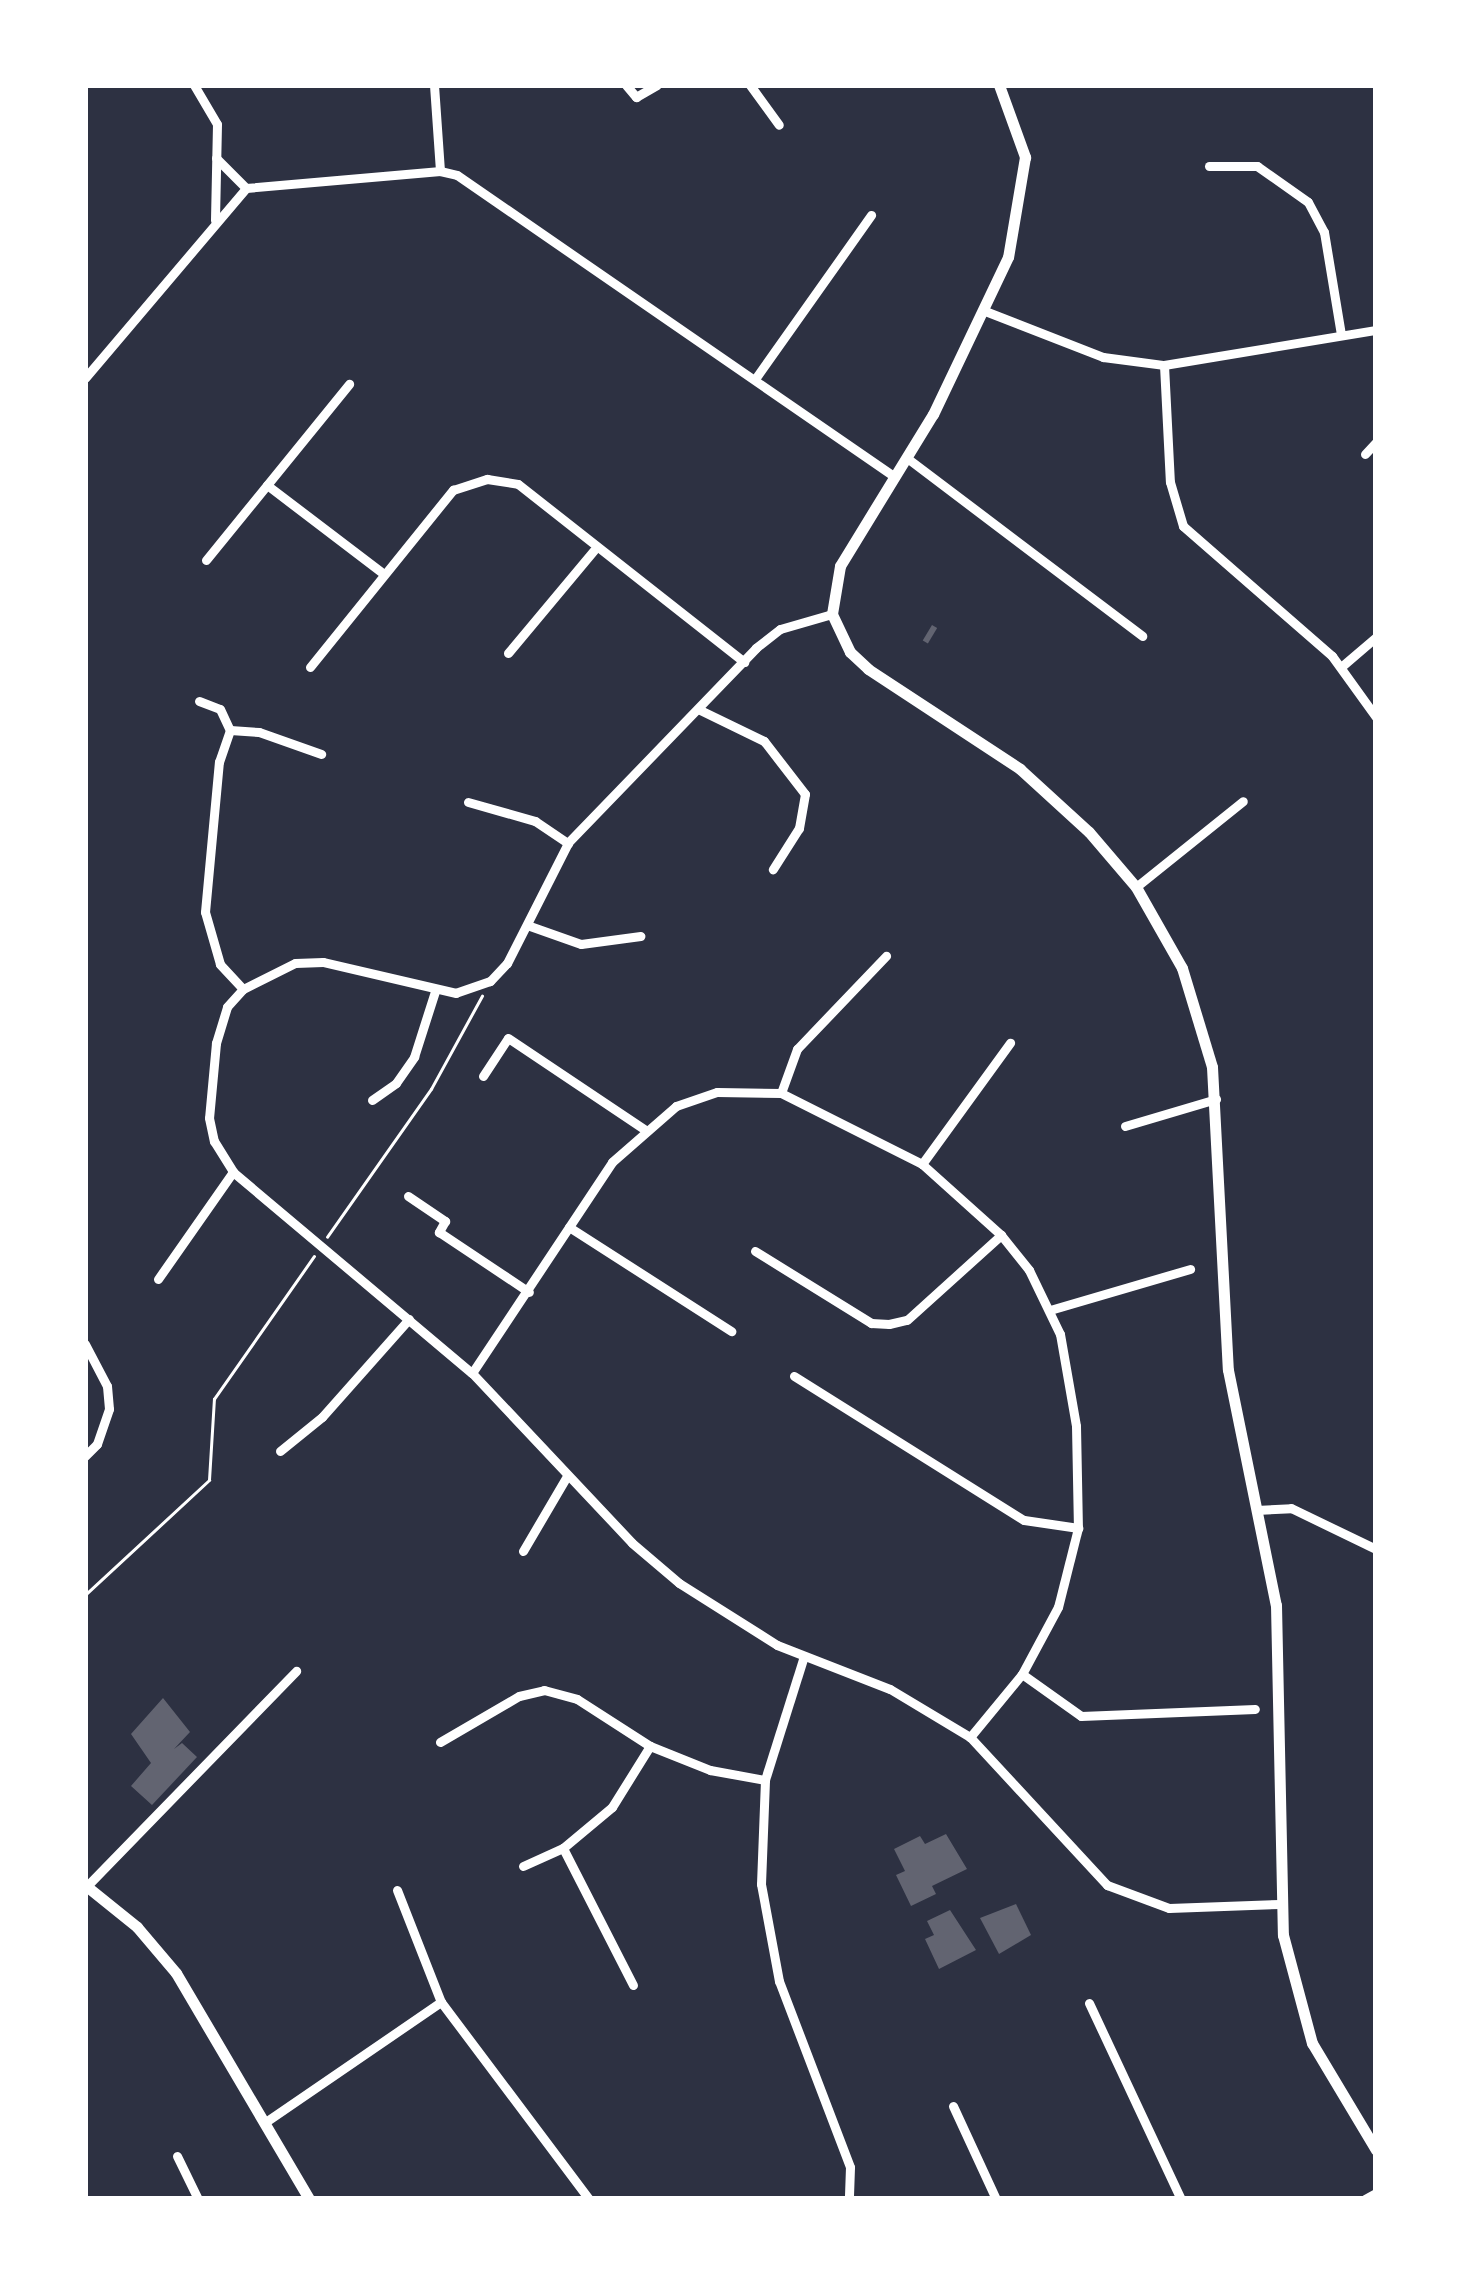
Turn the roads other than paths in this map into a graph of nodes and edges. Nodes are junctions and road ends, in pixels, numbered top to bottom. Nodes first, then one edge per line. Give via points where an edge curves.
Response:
1 (194, 85) edge
2 (434, 85) edge
3 (626, 85) edge
4 (657, 85) edge
5 (750, 85) edge
6 (999, 85) edge
7 (779, 125) dead end
8 (216, 158) junction
9 (1208, 166) dead end
10 (440, 170) junction
11 (246, 188) junction
12 (871, 214) dead end
13 (215, 220) junction
14 (985, 311) junction
15 (1376, 330) edge
16 (1341, 334) junction
17 (1164, 364) junction
18 (85, 378) edge
19 (755, 379) junction
20 (349, 384) dead end
21 (1376, 442) edge
22 (1365, 454) dead end
23 (907, 458) junction
24 (896, 477) junction
25 (267, 485) junction
26 (594, 550) junction
27 (206, 560) dead end
28 (381, 572) junction
29 (832, 614) junction
30 (1142, 636) dead end
31 (1376, 637) edge
32 (508, 653) dead end
33 (744, 662) junction
34 (1341, 667) junction
35 (310, 668) dead end
36 (199, 701) dead end
37 (698, 709) junction
38 (1376, 717) edge
39 (230, 730) junction
40 (321, 754) dead end
41 (1243, 801) dead end
42 (468, 802) dead end
43 (568, 843) junction
44 (773, 869) dead end
45 (1136, 887) junction
46 (527, 925) junction
47 (640, 936) dead end
48 (886, 956) dead end
49 (243, 989) junction
50 (436, 991) junction
51 (1010, 1043) dead end
52 (483, 1076) dead end
53 (781, 1093) junction
54 (1216, 1099) junction
55 (372, 1100) dead end
56 (1125, 1126) dead end
57 (644, 1129) junction
58 (922, 1164) junction
59 (233, 1172) junction
60 (408, 1196) dead end
61 (569, 1227) junction
62 (1001, 1235) junction
63 (755, 1251) dead end
64 (1190, 1269) dead end
65 (158, 1279) dead end
66 (530, 1292) junction
67 (1050, 1310) junction
68 (409, 1319) junction
69 (731, 1331) dead end
70 (85, 1344) edge
71 (472, 1373) junction
72 (794, 1376) dead end
73 (280, 1451) dead end
74 (85, 1456) edge
75 (567, 1476) junction
76 (1256, 1510) junction
77 (1078, 1528) junction
78 (1376, 1549) edge
79 (524, 1551) dead end
80 (804, 1656) junction
81 (296, 1671) dead end
82 (1022, 1674) junction
83 (1255, 1709) dead end
84 (970, 1737) junction
85 (440, 1742) dead end
86 (650, 1746) junction
87 (765, 1780) junction
88 (563, 1848) junction
89 (524, 1866) dead end
90 (86, 1886) edge
91 (398, 1890) dead end
92 (1280, 1904) junction
93 (633, 1985) dead end
94 (441, 2002) junction
95 (1090, 2003) dead end
96 (952, 2106) dead end
97 (267, 2121) junction
98 (1376, 2150) edge
99 (177, 2156) dead end
100 (1376, 2193) edge
101 (198, 2199) edge
102 (308, 2199) edge
103 (589, 2199) edge
104 (850, 2199) edge
105 (996, 2199) edge
106 (1181, 2199) edge
107 (1365, 2199) edge

1 - 8 street via 214,110
2 - 10 street
3 - 4 street via 636,97
5 - 7 street
6 - 14 street via 1025,157 1023,197
8 - 11 street
8 - 13 street
9 - 16 street via 1257,166 1308,202 1324,232
10 - 11 street
10 - 19 street
11 - 13 street
12 - 19 street
13 - 18 street
14 - 17 street via 1103,356
14 - 23 street
15 - 16 street
16 - 17 street
17 - 34 street via 1170,482 1183,526
19 - 24 street
20 - 25 street
21 - 22 street
23 - 24 street
23 - 30 street
24 - 29 street via 840,566
25 - 27 street
25 - 28 street
26 - 28 street via 518,484 487,479 453,490
26 - 32 street
26 - 33 street
28 - 35 street
29 - 33 street via 780,629
29 - 45 street via 836,631 868,669 1020,769
31 - 34 street
33 - 37 street
34 - 38 street
36 - 39 street via 220,710
37 - 43 street
37 - 44 street via 764,740 805,794 799,828
39 - 40 street via 259,732
39 - 49 street via 212,812 205,912 220,964
41 - 45 street
42 - 43 street via 535,822
43 - 46 street
45 - 54 street via 1182,968
46 - 47 street via 580,944
46 - 50 street via 490,981 456,993
48 - 53 street via 797,1048
49 - 50 street via 269,971 323,962
49 - 59 street via 227,1006 210,1086 214,1140
50 - 55 street via 414,1057 396,1083
51 - 58 street
52 - 57 street via 508,1038
53 - 57 street via 717,1092 676,1106
53 - 58 street
54 - 56 street
54 - 76 street via 1228,1370
57 - 61 street via 612,1162
58 - 62 street
59 - 65 street
59 - 68 street
60 - 66 street via 445,1221 440,1232
61 - 66 street
61 - 69 street
62 - 63 street via 907,1320 889,1324 870,1323
62 - 67 street
64 - 67 street
66 - 71 street
67 - 77 street via 1076,1426
68 - 71 street
68 - 73 street via 322,1416
70 - 74 street via 108,1386 109,1409
71 - 75 street
72 - 77 street via 1024,1520
75 - 79 street
75 - 80 street via 678,1583
76 - 78 street via 1291,1508
76 - 92 street via 1280,1654
77 - 82 street via 1058,1606
80 - 84 street via 890,1689
80 - 87 street
81 - 90 street
82 - 83 street via 1081,1716
82 - 84 street
84 - 92 street via 1106,1885 1169,1908
85 - 86 street via 519,1696 544,1690 576,1699
86 - 87 street via 710,1770
86 - 88 street via 612,1806
87 - 104 street via 759,1830 765,1926 779,1981 838,2125 850,2167
88 - 89 street
88 - 93 street
90 - 97 street via 137,1927 176,1972
91 - 94 street
92 - 98 street via 1288,1965 1312,2044
94 - 97 street
94 - 103 street
95 - 106 street
96 - 105 street
97 - 102 street
99 - 101 street
100 - 107 street

